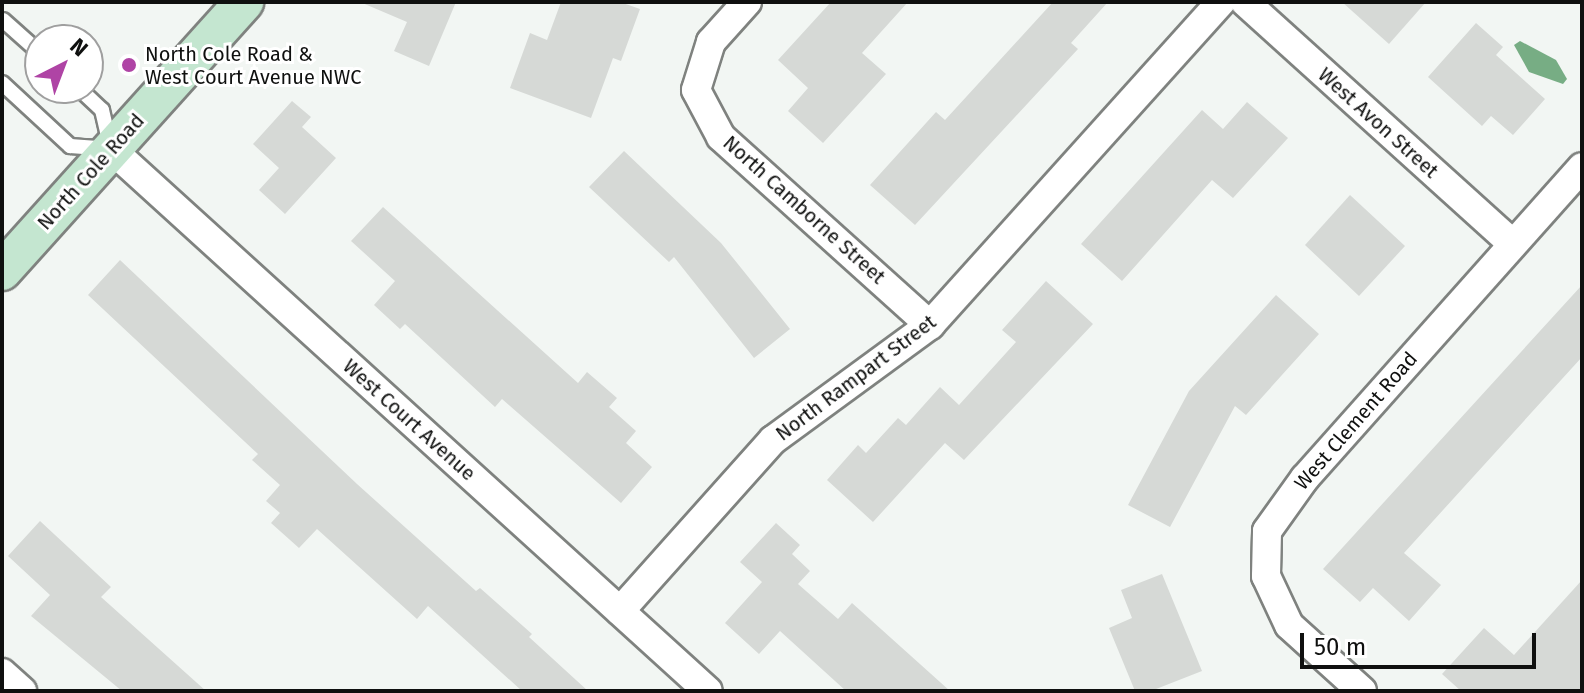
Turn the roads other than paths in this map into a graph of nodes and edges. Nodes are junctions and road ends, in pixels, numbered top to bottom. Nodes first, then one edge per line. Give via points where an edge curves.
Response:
1 (244, 2) edge
2 (747, 2) edge
3 (1221, 2) edge
4 (1245, 2) edge
5 (2, 19) edge
6 (24, 39) edge
7 (2, 83) edge
8 (95, 104) edge
9 (111, 149) junction
10 (1582, 167) edge
11 (1512, 243) junction
12 (2, 271) edge
13 (930, 325) junction
14 (620, 611) junction
15 (2, 673) edge
16 (22, 691) edge
17 (708, 691) edge
18 (1362, 691) edge

1 - 9 main road, North Cole Road
2 - 13 street, North Camborne Street via 711,42 696,90 721,137
3 - 13 street, North Rampart Street
4 - 11 street, West Avon Street
5 - 6 lane
7 - 9 lane via 70,146
8 - 9 lane via 102,110
9 - 12 main road, North Cole Road
9 - 14 street, West Court Avenue
10 - 11 street, West Clement Road
11 - 18 street, West Clement Road via 1283,503 1267,531 1266,576 1289,625
13 - 14 street, North Rampart Street via 773,440
14 - 17 street, West Court Avenue
15 - 16 street

